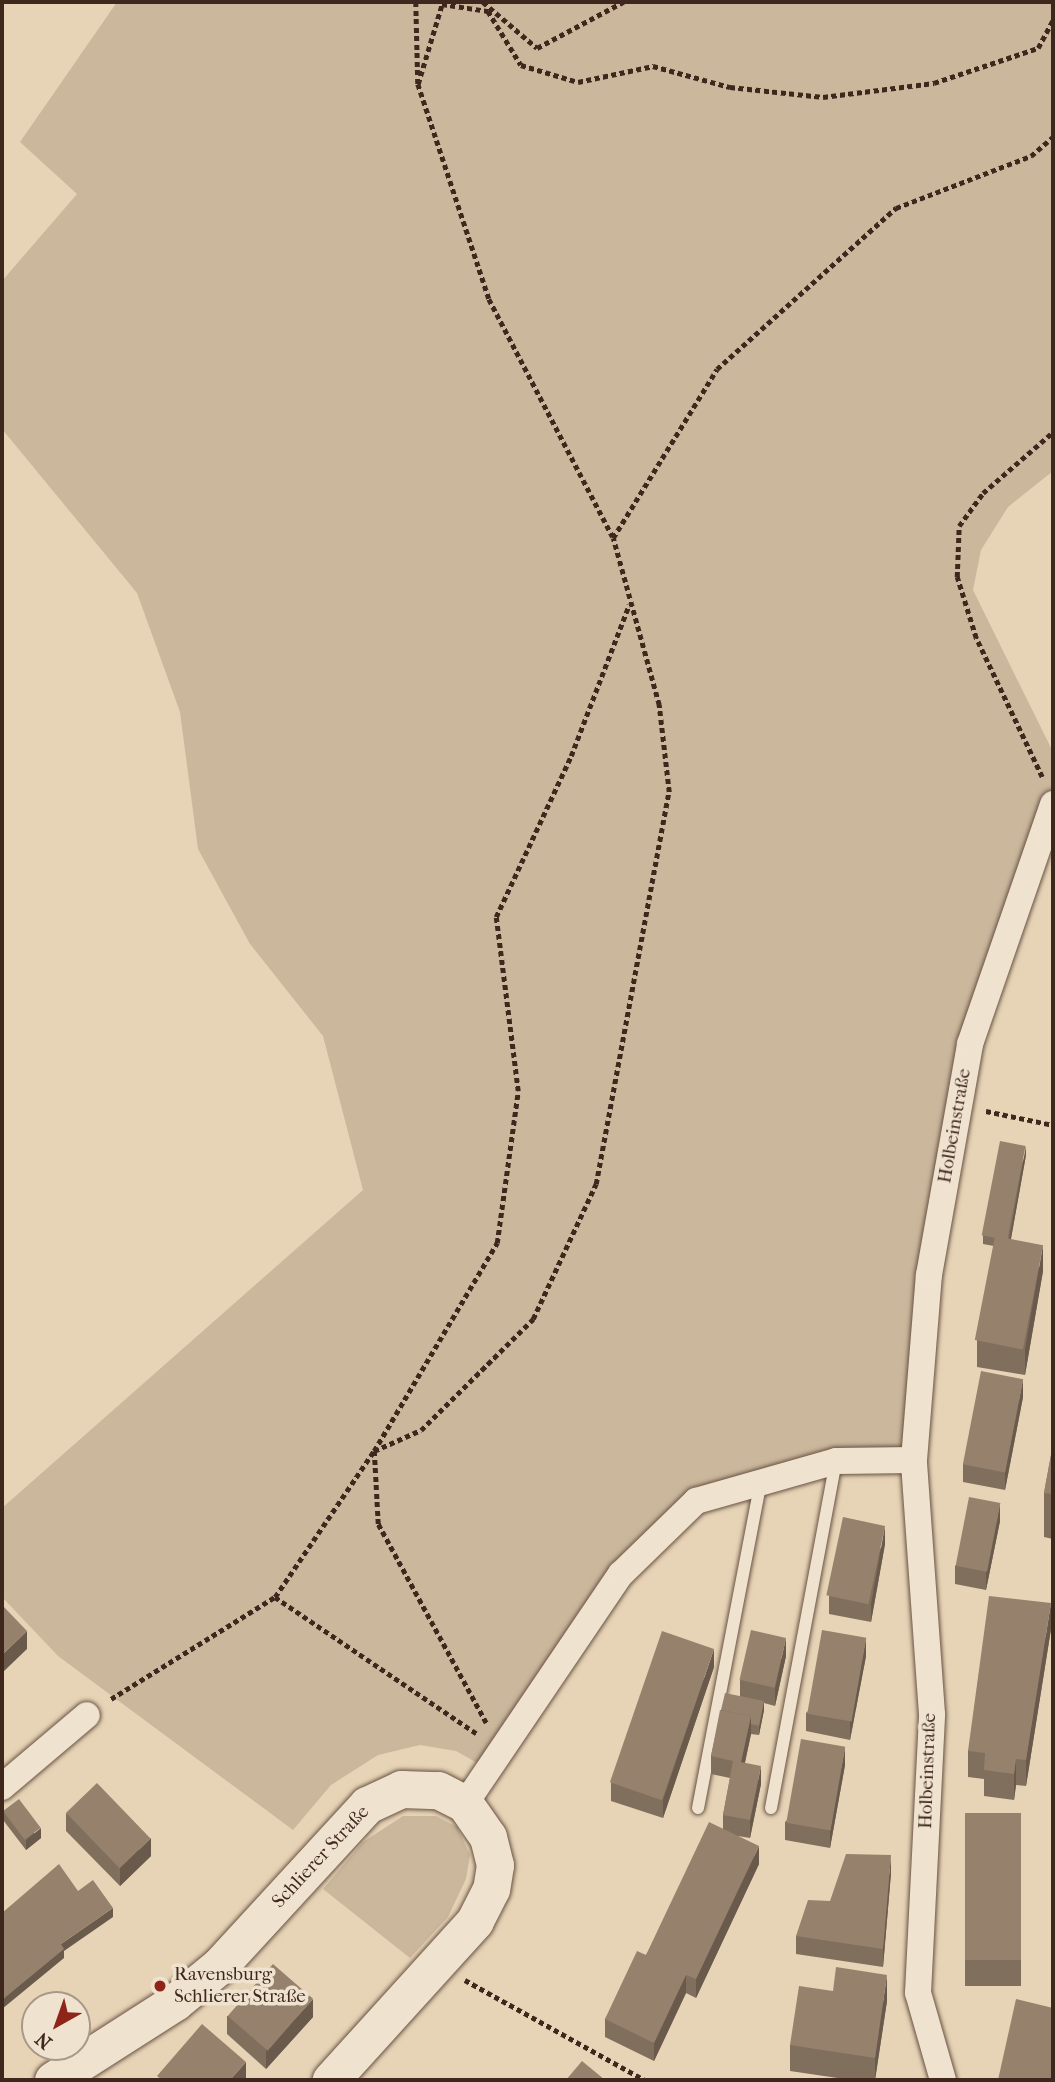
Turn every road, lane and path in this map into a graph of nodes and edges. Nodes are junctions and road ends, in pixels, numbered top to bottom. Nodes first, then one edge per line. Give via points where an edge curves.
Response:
1 (416, 2) edge
2 (482, 2) edge
3 (623, 2) edge
4 (488, 11) junction
5 (1053, 20) edge
6 (418, 84) junction
7 (1053, 136) edge
8 (1053, 432) edge
9 (613, 538) junction
10 (629, 605) junction
11 (1050, 796) edge
12 (959, 1106) junction
13 (1053, 1125) edge
14 (374, 1451) junction
15 (914, 1460) junction
16 (836, 1461) junction
17 (761, 1478) junction
18 (275, 1597) junction
19 (87, 1715) joint
20 (501, 1750) junction
21 (2, 1787) edge
22 (465, 1804) junction
23 (698, 1808) dead end
24 (771, 1808) dead end
25 (437, 1964) junction
26 (53, 2080) edge
27 (331, 2080) edge
28 (645, 2080) edge
29 (943, 2080) edge

1 - 6 path
2 - 4 path
3 - 4 path via 537,48
4 - 5 path via 521,65 578,82 653,66 730,87 823,97 934,83 1038,48
4 - 6 path via 442,4
6 - 9 path via 489,299
7 - 9 path via 1031,156 896,208 717,369
8 - 11 path via 983,493 959,526 957,577 976,638
9 - 10 path
10 - 14 path via 571,756 496,918 518,1091 497,1243
10 - 14 path via 659,705 669,792 596,1184 533,1319 421,1430
11 - 12 street, Holbeinstraße via 970,1044
12 - 13 path
12 - 15 street, Holbeinstraße via 929,1275
14 - 18 path
14 - 20 path via 378,1524
15 - 16 street
15 - 29 street, Holbeinstraße via 932,1714 918,1993
16 - 17 street
16 - 24 lane
17 - 20 street via 696,1501 621,1574
17 - 23 lane
18 - 19 path
18 - 20 path
19 - 21 street
20 - 22 street
22 - 25 main road via 488,1837 495,1865 475,1921
22 - 26 main road, Schlierer Straße via 438,1790 401,1789 367,1805 219,1966 175,2002
25 - 27 main road
25 - 28 path

